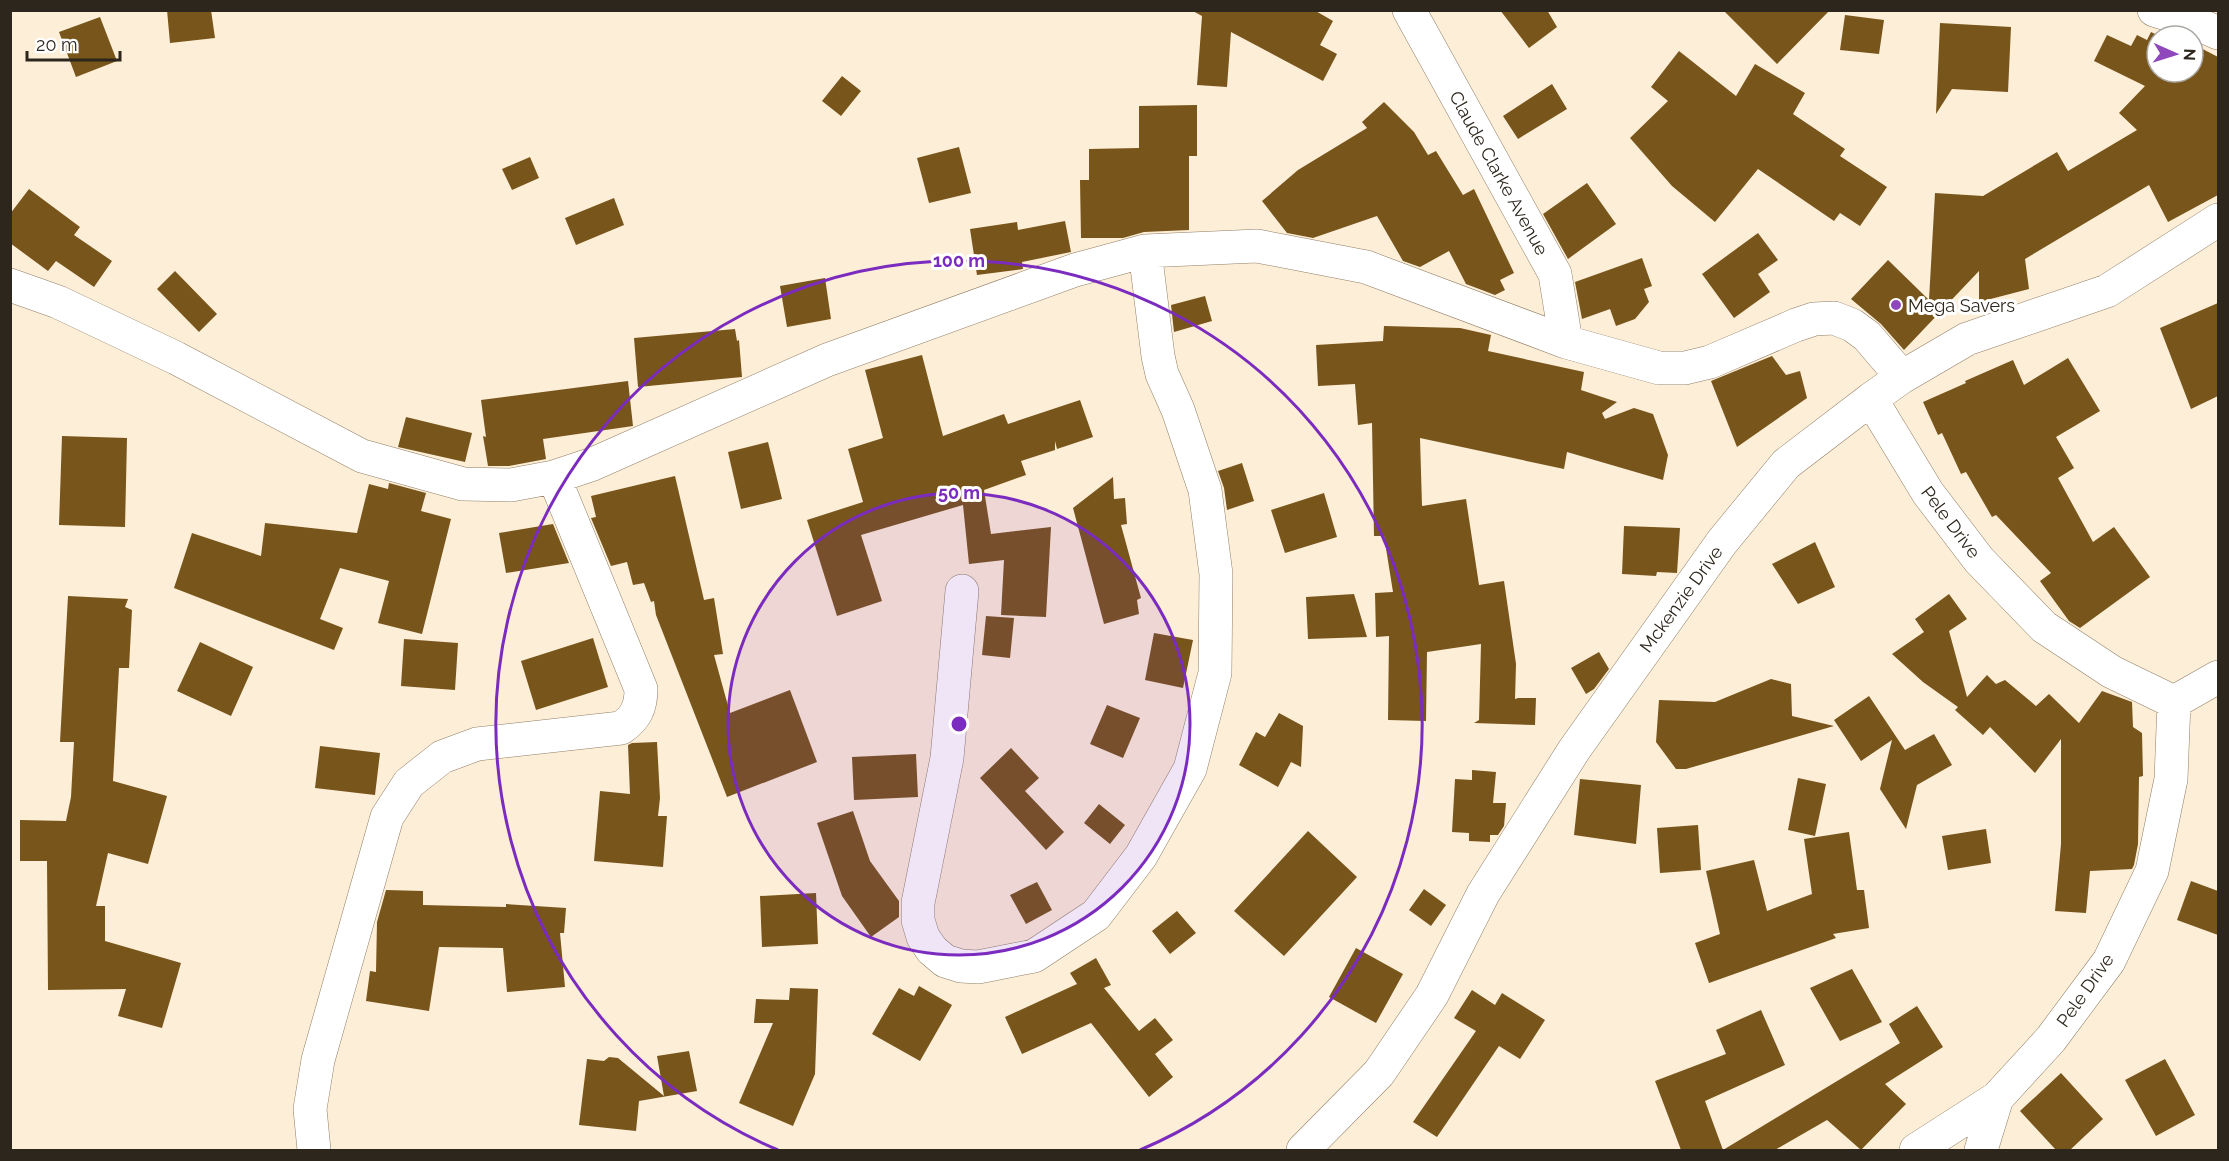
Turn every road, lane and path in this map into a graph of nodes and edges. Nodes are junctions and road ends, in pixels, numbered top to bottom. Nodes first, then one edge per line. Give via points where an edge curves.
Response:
1 (1409, 10) edge
2 (2154, 10) edge
3 (2218, 33) edge
4 (2218, 220) edge
5 (1145, 251) junction
6 (10, 285) edge
7 (1566, 342) junction
8 (1902, 377) junction
9 (1871, 399) junction
10 (554, 477) junction
11 (962, 591) dead end
12 (2218, 676) edge
13 (2174, 702) junction
14 (1997, 1098) junction
15 (314, 1150) edge
16 (1303, 1150) edge
17 (1916, 1150) edge
18 (1981, 1150) edge

1 - 7 street, Claude Clarke Avenue via 1555,274
2 - 3 street
4 - 8 street, Mckenzie Drive via 2107,291 1967,339
5 - 7 street via 1257,246 1366,267
5 - 10 street via 1076,270 827,360 593,464
5 - 11 street via 1162,374 1206,490 1216,574 1215,673 1190,769 1141,856 1096,915 1034,956 978,967 945,961 923,937 918,920 947,758
6 - 10 street via 58,302 176,358 362,456 463,484 511,485
7 - 8 street via 1659,368 1685,368 1710,362 1796,325 1833,318 1868,336
8 - 9 street, Mckenzie Drive
9 - 13 street, Pele Drive via 1928,493 1979,560 2044,627 2112,672
9 - 16 street, Mckenzie Drive via 1786,464 1722,542 1574,750 1483,894 1432,995 1378,1073
10 - 15 street via 641,689 641,701 631,722 621,728 477,744 442,757 409,783 387,816 318,1060 310,1110
12 - 13 street
13 - 14 street, Pele Drive via 2171,779 2152,871 2109,961 2051,1039
14 - 17 street, Pele Drive
14 - 18 street

